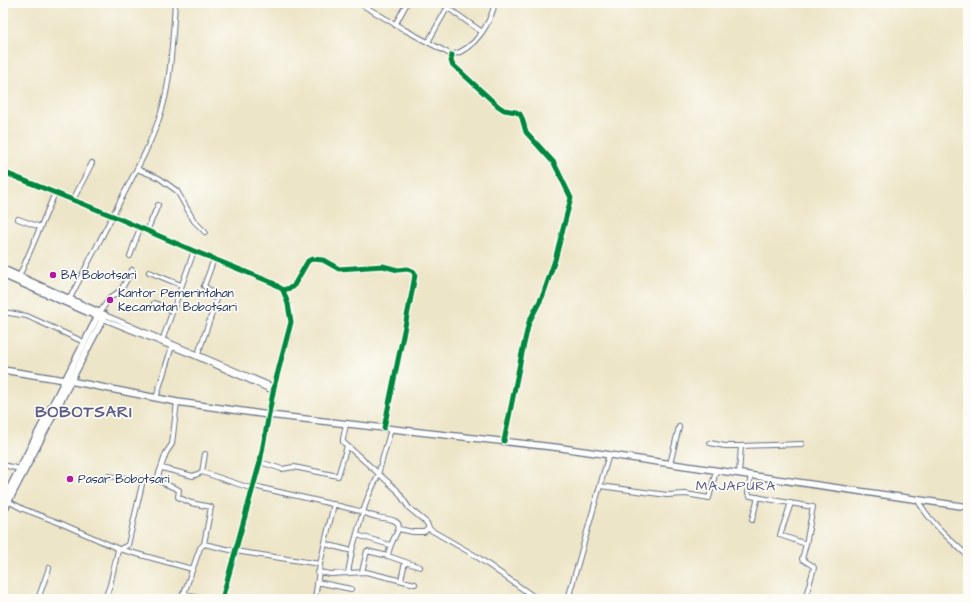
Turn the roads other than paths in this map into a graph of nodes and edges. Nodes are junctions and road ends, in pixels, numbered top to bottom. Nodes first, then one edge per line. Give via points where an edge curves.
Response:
1 (175, 3) edge
2 (359, 3) edge
3 (407, 3) edge
4 (441, 3) edge
5 (450, 3) edge
6 (495, 3) edge
7 (448, 8) junction
8 (396, 25) junction
9 (482, 32) junction
10 (428, 42) junction
11 (452, 55) junction
12 (92, 163) dead end
13 (137, 169) junction
14 (3, 172) edge
15 (55, 193) junction
16 (72, 200) junction
17 (158, 205) dead end
18 (113, 216) junction
19 (18, 219) dead end
20 (40, 227) junction
21 (140, 228) junction
22 (147, 230) junction
23 (205, 232) dead end
24 (194, 251) junction
25 (130, 256) dead end
26 (214, 259) junction
27 (3, 269) edge
28 (132, 270) dead end
29 (149, 272) dead end
30 (3, 275) edge
31 (18, 279) junction
32 (181, 285) junction
33 (283, 290) junction
34 (68, 301) junction
35 (154, 303) dead end
36 (172, 311) junction
37 (3, 312) edge
38 (101, 315) junction
39 (162, 341) junction
40 (84, 342) junction
41 (172, 346) junction
42 (198, 354) junction
43 (3, 370) edge
44 (65, 380) junction
45 (71, 382) junction
46 (273, 389) junction
47 (156, 398) junction
48 (177, 402) junction
49 (269, 415) junction
50 (346, 424) junction
51 (679, 427) dead end
52 (384, 428) junction
53 (391, 429) junction
54 (504, 442) junction
55 (710, 443) dead end
56 (802, 444) dead end
57 (347, 446) junction
58 (741, 446) junction
59 (204, 454) dead end
60 (609, 454) junction
61 (260, 462) junction
62 (670, 464) junction
63 (3, 465) edge
64 (162, 468) junction
65 (20, 469) junction
66 (716, 471) junction
67 (202, 472) junction
68 (378, 473) junction
69 (739, 474) junction
70 (751, 475) junction
71 (107, 476) dead end
72 (143, 480) junction
73 (156, 480) junction
74 (600, 486) junction
75 (253, 487) junction
76 (758, 497) junction
77 (917, 499) junction
78 (5, 500) edge
79 (791, 503) junction
80 (334, 504) junction
81 (968, 507) edge
82 (3, 512) edge
83 (363, 512) junction
84 (752, 520) dead end
85 (428, 528) junction
86 (398, 529) junction
87 (357, 535) junction
88 (204, 544) junction
89 (324, 544) junction
90 (806, 544) junction
91 (390, 545) junction
92 (119, 549) junction
93 (235, 551) junction
94 (352, 551) junction
95 (388, 556) junction
96 (968, 556) edge
97 (405, 562) junction
98 (320, 564) junction
99 (420, 567) dead end
100 (49, 568) dead end
101 (192, 570) junction
102 (318, 572) junction
103 (362, 572) junction
104 (348, 573) junction
105 (401, 580) junction
106 (317, 582) junction
107 (415, 584) dead end
108 (351, 589) dead end
109 (183, 593) junction
110 (38, 599) edge
111 (105, 599) edge
112 (182, 599) edge
113 (201, 599) edge
114 (222, 599) edge
115 (315, 599) edge
116 (537, 599) edge
117 (568, 599) edge
118 (803, 599) edge

1 - 13 street via 171,63 166,92 155,131
2 - 8 street
3 - 8 street
4 - 7 street
5 - 7 street
6 - 9 street via 491,19
7 - 9 street
7 - 10 street
8 - 10 street
9 - 11 street via 471,45
10 - 11 street
11 - 54 street via 452,64 498,106 520,114 526,132 554,163 571,198 555,260 543,295 529,322
12 - 16 street
13 - 18 street
13 - 23 street via 159,178 177,191 191,218
14 - 15 street
15 - 16 street
15 - 20 street
16 - 18 street
17 - 22 street
18 - 21 street
18 - 34 street
19 - 20 street
20 - 31 street
21 - 22 street
21 - 25 street
22 - 24 street
24 - 26 street
24 - 32 street
26 - 33 street via 273,283
26 - 42 street via 204,286 218,296
27 - 31 main road
28 - 38 street via 121,290 109,299
29 - 32 street
30 - 31 main road
31 - 34 main road
32 - 36 street
33 - 46 street via 291,322
33 - 52 street via 293,287 312,259 323,260 339,269 383,266 413,271 415,275 412,292
34 - 38 main road
35 - 36 street
36 - 39 street
37 - 40 street via 27,316
38 - 39 street
38 - 40 main road
38 - 45 main road
39 - 41 street
39 - 42 street
40 - 44 main road
41 - 46 street
41 - 47 street
42 - 46 street
43 - 44 main road
44 - 45 main road
44 - 65 main road
45 - 47 main road
45 - 78 main road
46 - 49 street
47 - 48 main road
48 - 49 main road
48 - 64 street via 172,442
49 - 50 main road
49 - 61 street
50 - 52 main road
50 - 57 street via 343,440
51 - 62 street
52 - 53 main road
53 - 54 main road
53 - 68 street
54 - 60 main road
55 - 58 street
56 - 58 street
57 - 61 street via 338,476 294,467 282,469
57 - 68 street
58 - 69 street
59 - 67 street
60 - 62 main road
60 - 74 street
61 - 75 street
62 - 66 main road
63 - 65 street
64 - 67 street via 193,476
64 - 73 street
65 - 78 main road
66 - 69 main road
66 - 74 street via 709,498
67 - 75 street
68 - 83 street
68 - 85 street via 397,490 409,508 427,523
69 - 70 main road
70 - 76 street via 748,493 750,496
70 - 77 main road
71 - 72 street
72 - 73 street
72 - 92 street via 128,545
73 - 88 street via 179,490 180,498 211,507
74 - 117 street
75 - 80 street
75 - 93 street
76 - 79 street
76 - 84 street
77 - 81 main road
77 - 96 street via 938,528
78 - 82 main road
78 - 92 street
79 - 90 street via 813,507
79 - 90 street via 780,535
80 - 83 street
80 - 89 street
83 - 86 street via 394,521 399,525
83 - 87 street
85 - 86 street via 424,532
85 - 116 street via 476,556
86 - 91 street
87 - 91 street
87 - 94 street
88 - 93 street
88 - 101 street
89 - 94 street
89 - 98 street
90 - 118 street via 802,559 814,568
91 - 95 street
92 - 101 street
92 - 111 street
93 - 98 street
93 - 114 street
94 - 104 street
95 - 97 street
95 - 103 street via 368,551
97 - 99 street
97 - 105 street
98 - 102 street
100 - 110 street
101 - 109 street
102 - 104 street
102 - 106 street
103 - 104 street
103 - 105 street
105 - 107 street
106 - 108 street
106 - 115 street
109 - 112 street
109 - 113 street

